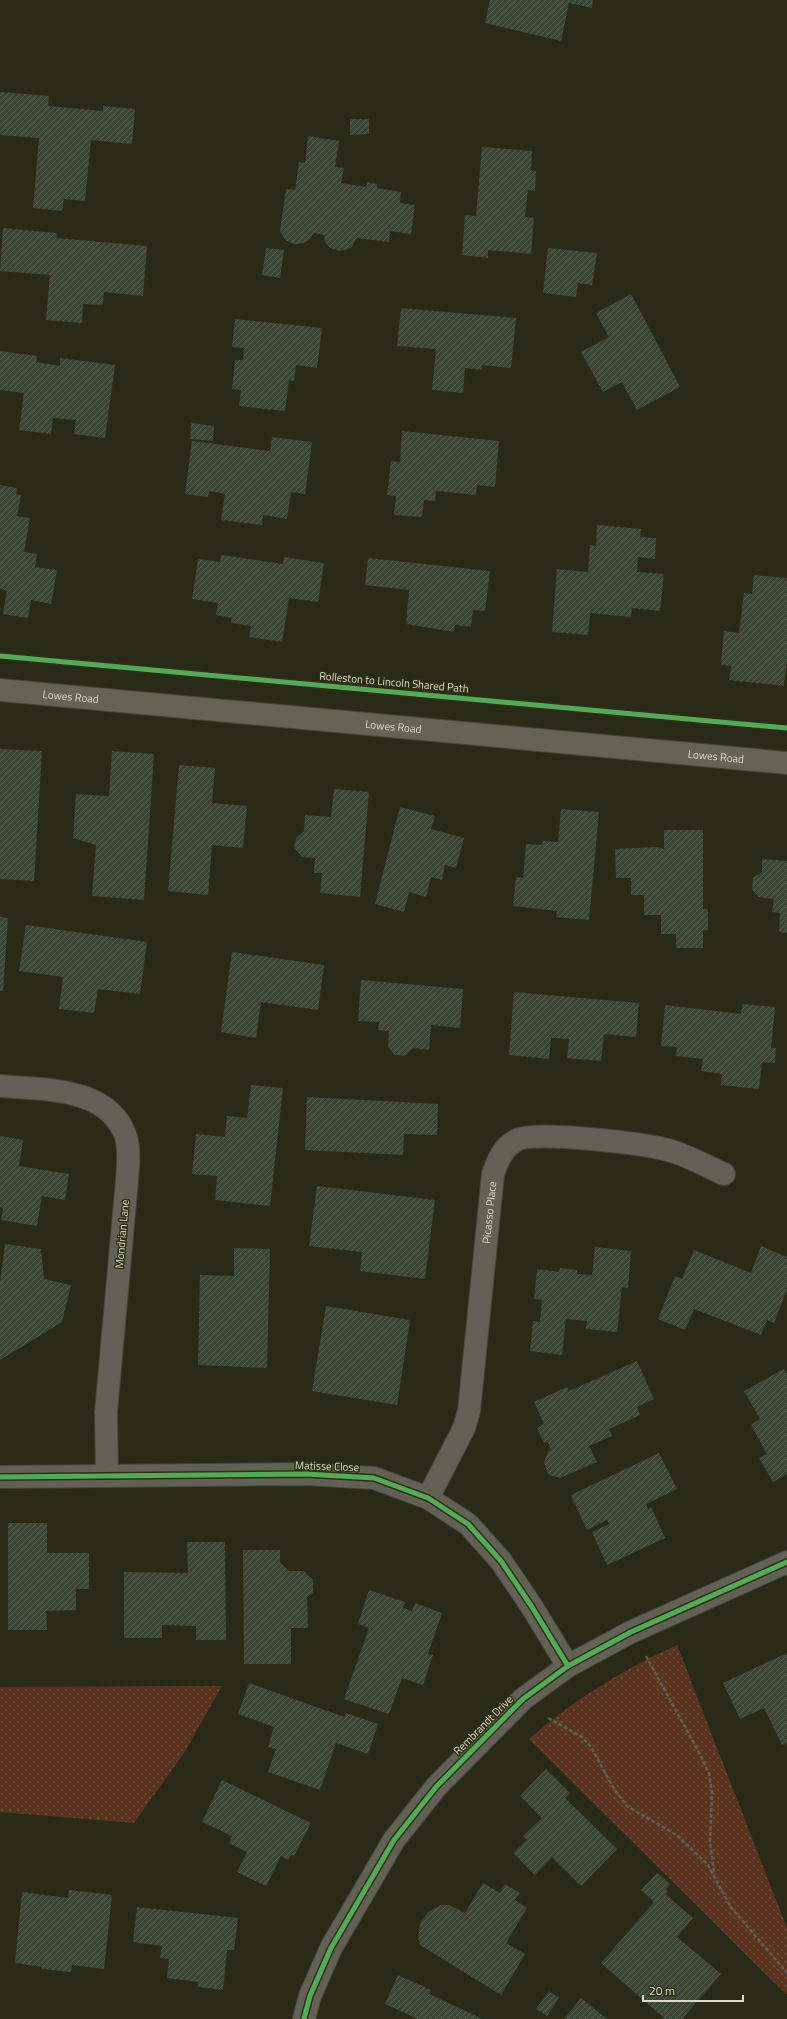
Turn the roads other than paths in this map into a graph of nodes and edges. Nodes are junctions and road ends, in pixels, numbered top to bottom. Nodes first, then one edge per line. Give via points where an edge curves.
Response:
1 (0, 690) edge
2 (787, 762) edge
3 (0, 1086) edge
4 (724, 1174) dead end
5 (107, 1476) junction
6 (0, 1477) edge
7 (428, 1498) junction
8 (787, 1562) edge
9 (568, 1666) junction
10 (304, 2019) edge

1 - 2 main road, Lowes Road
3 - 5 street, Mondrian Lane via 68,1092 87,1097 104,1107 117,1121 126,1137 128,1172 106,1412
4 - 7 street, Picasso Place via 670,1151 646,1146 548,1136 518,1139 507,1147 498,1158 493,1174 469,1411 464,1428
5 - 6 street, Matisse Close
5 - 7 street, Matisse Close via 306,1474 374,1478
7 - 9 street, Matisse Close via 468,1524 501,1561
8 - 9 street, Rembrandt Drive via 673,1612
9 - 10 street, Rembrandt Drive via 523,1699 481,1739 436,1787 394,1840 331,1948 310,1996

